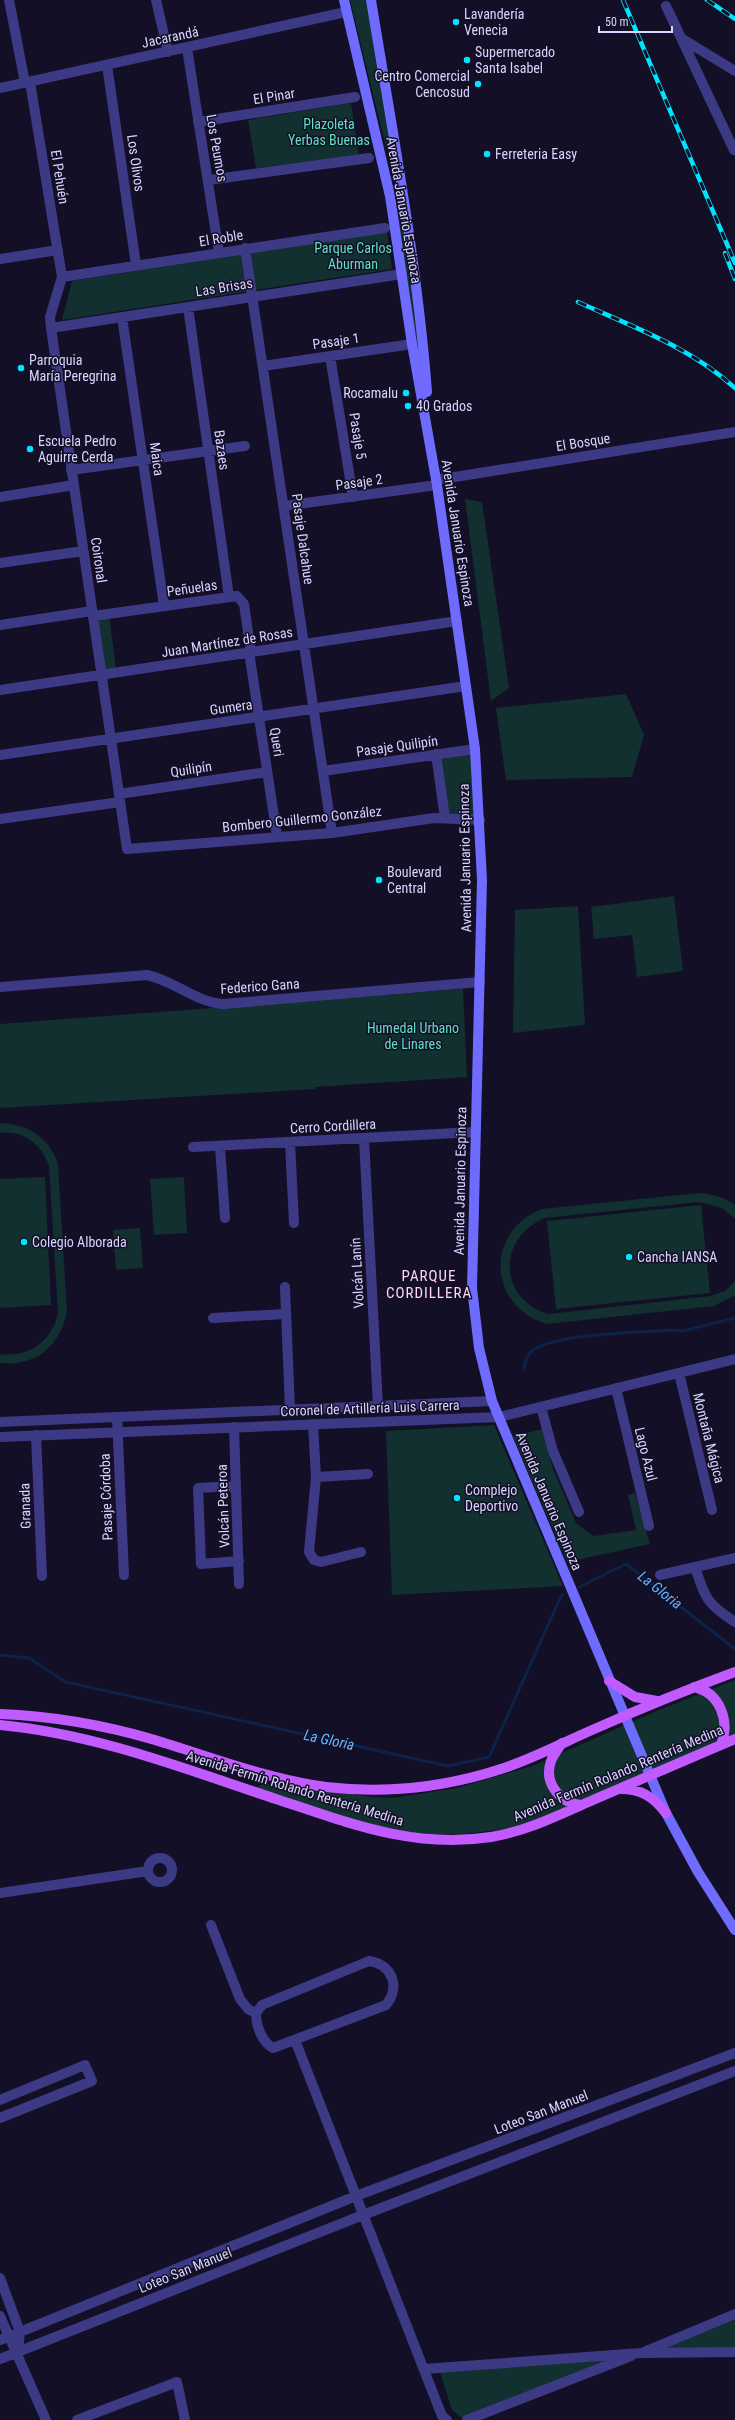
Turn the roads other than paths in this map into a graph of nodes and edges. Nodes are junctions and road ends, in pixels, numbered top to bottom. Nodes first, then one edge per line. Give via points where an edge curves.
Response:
1 (9, 0) edge
2 (156, 0) edge
3 (344, 0) edge
4 (371, 0) edge
5 (666, 6) dead end
6 (346, 12) junction
7 (682, 38) junction
8 (187, 48) junction
9 (168, 52) junction
10 (108, 65) junction
11 (735, 72) edge
12 (28, 82) junction
13 (0, 88) edge
14 (355, 97) dead end
15 (198, 122) junction
16 (735, 150) edge
17 (724, 155) dead end
18 (369, 158) dead end
19 (209, 180) junction
20 (385, 228) dead end
21 (245, 248) junction
22 (58, 250) junction
23 (219, 253) junction
24 (0, 259) edge
25 (136, 265) junction
26 (402, 274) junction
27 (62, 276) junction
28 (253, 297) junction
29 (188, 307) junction
30 (122, 317) junction
31 (51, 328) junction
32 (412, 344) junction
33 (330, 356) junction
34 (263, 366) junction
35 (428, 428) junction
36 (735, 432) edge
37 (245, 446) dead end
38 (208, 451) junction
39 (143, 460) junction
40 (71, 470) junction
41 (437, 483) junction
42 (74, 485) junction
43 (0, 497) edge
44 (353, 497) junction
45 (284, 506) junction
46 (83, 551) junction
47 (0, 563) edge
48 (229, 597) junction
49 (164, 606) junction
50 (92, 614) junction
51 (458, 621) junction
52 (0, 625) edge
53 (304, 644) junction
54 (250, 652) junction
55 (101, 675) junction
56 (466, 686) junction
57 (0, 690) edge
58 (314, 709) junction
59 (259, 717) junction
60 (111, 739) junction
61 (475, 749) junction
62 (436, 754) junction
63 (0, 756) edge
64 (323, 771) junction
65 (267, 772) junction
66 (119, 798) junction
67 (445, 818) junction
68 (0, 819) edge
69 (480, 820) junction
70 (332, 833) junction
71 (277, 836) junction
72 (127, 849) joint
73 (480, 982) junction
74 (0, 987) edge
75 (475, 1132) junction
76 (364, 1139) junction
77 (290, 1142) junction
78 (193, 1147) dead end
79 (220, 1147) junction
80 (225, 1218) dead end
81 (294, 1223) dead end
82 (285, 1287) dead end
83 (285, 1314) junction
84 (212, 1318) dead end
85 (735, 1359) edge
86 (679, 1373) junction
87 (616, 1388) junction
88 (492, 1401) junction
89 (450, 1403) junction
90 (378, 1406) junction
91 (541, 1407) junction
92 (334, 1408) junction
93 (290, 1410) junction
94 (117, 1417) junction
95 (499, 1417) junction
96 (450, 1419) junction
97 (0, 1422) edge
98 (313, 1424) junction
99 (333, 1424) junction
100 (234, 1428) junction
101 (118, 1432) junction
102 (36, 1435) junction
103 (0, 1437) edge
104 (368, 1474) dead end
105 (316, 1477) junction
106 (236, 1486) junction
107 (712, 1510) dead end
108 (579, 1512) dead end
109 (649, 1526) dead end
110 (361, 1552) dead end
111 (735, 1558) edge
112 (239, 1561) junction
113 (694, 1567) junction
114 (124, 1575) dead end
115 (660, 1575) dead end
116 (42, 1576) dead end
117 (240, 1584) dead end
118 (735, 1622) edge
119 (735, 1672) edge
120 (609, 1681) junction
121 (694, 1687) junction
122 (661, 1700) junction
123 (0, 1714) edge
124 (625, 1716) junction
125 (0, 1725) edge
126 (735, 1739) edge
127 (563, 1742) junction
128 (721, 1745) junction
129 (650, 1776) junction
130 (618, 1789) junction
131 (581, 1805) junction
132 (666, 1813) junction
133 (148, 1871) dead end
134 (0, 1893) edge
135 (211, 1924) dead end
136 (735, 1930) edge
137 (256, 2013) junction
138 (295, 2040) junction
139 (735, 2053) edge
140 (735, 2071) edge
141 (0, 2100) edge
142 (0, 2118) edge
143 (356, 2196) junction
144 (363, 2215) junction
145 (0, 2278) edge
146 (735, 2314) edge
147 (0, 2316) edge
148 (20, 2332) junction
149 (4, 2338) edge
150 (18, 2352) junction
151 (735, 2352) edge
152 (641, 2353) junction
153 (0, 2359) edge
154 (424, 2369) junction
155 (46, 2420) edge
156 (77, 2420) edge
157 (185, 2420) edge
158 (447, 2420) edge
159 (467, 2420) edge

1 - 12 street, El Pehuén
2 - 9 street
3 - 6 main road, Avenida Januario Espinoza
4 - 35 main road, Avenida Januario Espinoza via 417,286 424,348
5 - 7 street
6 - 8 street, Jacarandá
6 - 26 main road, Avenida Januario Espinoza via 387,177
7 - 11 street
7 - 16 street
8 - 9 street, Jacarandá
8 - 15 street, Los Peumos
9 - 10 street, Jacarandá
10 - 12 street, Jacarandá
10 - 25 street, Los Olivos
12 - 13 street, Jacarandá
12 - 22 street, El Pehuén
14 - 15 street, El Pinar
15 - 19 street, Los Peumos
16 - 17 street
18 - 19 street
19 - 23 street, Los Peumos
20 - 21 street, El Roble
21 - 23 street, El Roble
21 - 28 street, Pasaje Dalcahue
22 - 24 street
22 - 27 street, El Pehuén
23 - 25 street, El Roble
25 - 27 street, El Roble
26 - 28 street, Las Brisas
26 - 32 main road, Avenida Januario Espinoza
27 - 31 street, Coironal via 50,317
28 - 29 street, Las Brisas
28 - 34 street, Pasaje Dalcahue
29 - 30 street, Las Brisas
29 - 38 street, Bazaes
30 - 31 street, Las Brisas
30 - 39 street, Maica
31 - 40 street, Coironal
32 - 33 street, Pasaje 1
32 - 35 main road, Avenida Januario Espinoza
33 - 34 street, Pasaje 1
33 - 44 street, Pasaje 5
34 - 45 street, Pasaje Dalcahue
35 - 41 main road, Avenida Januario Espinoza
36 - 41 street, El Bosque
37 - 38 street
38 - 39 street
38 - 48 street, Bazaes
39 - 40 street
39 - 49 street, Maica
40 - 42 street, Coironal
41 - 44 street, Pasaje 2
41 - 51 main road, Avenida Januario Espinoza
42 - 43 street
42 - 46 street, Coironal
44 - 45 street, Pasaje 2
45 - 53 street, Pasaje Dalcahue
46 - 47 street
46 - 50 street, Coironal
48 - 49 street, Peñuelas
48 - 54 street, Peñuelas via 237,596 242,600
49 - 50 street, Peñuelas
50 - 52 street, Peñuelas
50 - 55 street, Coironal
51 - 53 street, Juan Martínez de Rosas
51 - 56 main road, Avenida Januario Espinoza
53 - 54 street, Juan Martínez de Rosas
53 - 58 street, Pasaje Dalcahue
54 - 55 street, Juan Martínez de Rosas
54 - 59 street, Queri
55 - 57 street, Juan Martínez de Rosas
55 - 60 street, Coironal
56 - 58 street, Gumera
56 - 61 main road, Avenida Januario Espinoza
58 - 59 street, Gumera
58 - 64 street, Pasaje Dalcahue
59 - 60 street, Gumera
59 - 65 street, Queri
60 - 63 street, Gumera
60 - 66 street, Coironal
61 - 62 street, Pasaje Quilipín
61 - 69 main road, Avenida Januario Espinoza
62 - 64 street, Pasaje Quilipín
62 - 67 street, Avenida Januario Espinoza
64 - 70 street, Pasaje Dalcahue
65 - 66 street, Quilipín
65 - 71 street, Queri
66 - 68 street, Quilipín
66 - 72 street, Coironal
67 - 69 street, Bombero Guillermo González
67 - 70 street, Bombero Guillermo González
69 - 73 main road, Avenida Januario Espinoza
70 - 71 street, Bombero Guillermo González
71 - 72 street, Bombero Guillermo González
73 - 74 street, Federico Gana via 223,1004 210,1002 159,978 146,975
73 - 75 main road, Avenida Januario Espinoza
75 - 76 street, Cerro Cordillera
75 - 88 main road, Avenida Januario Espinoza via 473,1308 479,1348
76 - 77 street, Cerro Cordillera
76 - 90 street, Volcán Lanín
77 - 79 street, Cerro Cordillera
77 - 81 street
78 - 79 street, Cerro Cordillera
79 - 80 street
82 - 83 street
83 - 84 street
83 - 93 street
85 - 86 street, Coronel de Artillería Luis Carrera
86 - 87 street, Coronel de Artillería Luis Carrera
86 - 107 street, Montaña Mágica
87 - 91 street, Coronel de Artillería Luis Carrera
87 - 109 street, Lago Azul
88 - 89 street, Coronel de Artillería Luis Carrera
88 - 95 main road, Avenida Januario Espinoza
89 - 90 street, Coronel de Artillería Luis Carrera
89 - 96 street
90 - 92 street, Coronel de Artillería Luis Carrera
91 - 95 street, Coronel de Artillería Luis Carrera
91 - 108 street via 553,1451
92 - 93 street, Coronel de Artillería Luis Carrera
92 - 99 street
93 - 94 street, Coronel de Artillería Luis Carrera
94 - 97 street, Coronel de Artillería Luis Carrera
94 - 101 street, Pasaje Córdoba
95 - 96 street, Coronel de Artillería Luis Carrera
95 - 120 main road, Avenida Januario Espinoza
96 - 99 street, Coronel de Artillería Luis Carrera
98 - 99 street, Coronel de Artillería Luis Carrera
98 - 100 street, Coronel de Artillería Luis Carrera
98 - 105 street
100 - 101 street, Coronel de Artillería Luis Carrera
100 - 106 street, Volcán Peteroa
101 - 102 street, Coronel de Artillería Luis Carrera
101 - 114 street, Pasaje Córdoba
102 - 103 street, Coronel de Artillería Luis Carrera
102 - 116 street, Granada
104 - 105 street
105 - 110 street via 315,1507 308,1547 311,1557 321,1562
106 - 112 street, Volcán Peteroa
106 - 112 street via 198,1488 201,1564
111 - 113 street
112 - 117 street, Volcán Peteroa
113 - 115 street
113 - 118 street via 710,1604
119 - 121 main road, Avenida Fermín Rolando Rentería Medina
120 - 122 main road via 635,1697
120 - 124 main road, Avenida Januario Espinoza
121 - 122 main road, Avenida Fermín Rolando Rentería Medina
121 - 128 main road via 708,1692 720,1709 725,1724
122 - 124 main road, Avenida Fermín Rolando Rentería Medina
123 - 127 main road, Avenida Fermín Rolando Rentería Medina via 38,1716 84,1723 154,1740 274,1776 326,1787 363,1790 434,1785 481,1775 522,1761
124 - 127 main road, Avenida Fermín Rolando Rentería Medina
124 - 129 main road, Avenida Januario Espinoza
125 - 131 main road, Avenida Fermín Rolando Rentería Medina via 107,1744 337,1819 416,1839 459,1840 512,1833 550,1820
126 - 128 main road, Avenida Fermín Rolando Rentería Medina
127 - 131 main road via 551,1761 550,1779 558,1796 564,1801
128 - 129 main road, Avenida Fermín Rolando Rentería Medina
129 - 130 main road, Avenida Fermín Rolando Rentería Medina
129 - 132 main road, Avenida Januario Espinoza
130 - 131 main road, Avenida Fermín Rolando Rentería Medina
130 - 132 main road via 646,1794
132 - 136 main road, Avenida Januario Espinoza via 698,1872
133 - 134 street
135 - 137 street via 240,1999 248,2009
137 - 138 street via 256,2020 268,2045 273,2048
137 - 138 street via 262,2005 369,1962 380,1964 388,1971 394,1987 386,2005
138 - 143 street
139 - 143 street, Loteo San Manuel
140 - 144 street, Loteo San Manuel
141 - 142 street via 85,2065 92,2081
143 - 144 street
143 - 148 street, Loteo San Manuel
144 - 150 street, Loteo San Manuel
144 - 154 street
145 - 148 street
146 - 152 street
147 - 149 street
148 - 149 street, Loteo San Manuel
148 - 150 street
149 - 150 street
150 - 153 street, Loteo San Manuel
150 - 155 street
151 - 152 street
152 - 154 street
152 - 159 street
154 - 158 street via 442,2416
156 - 157 street via 177,2382

